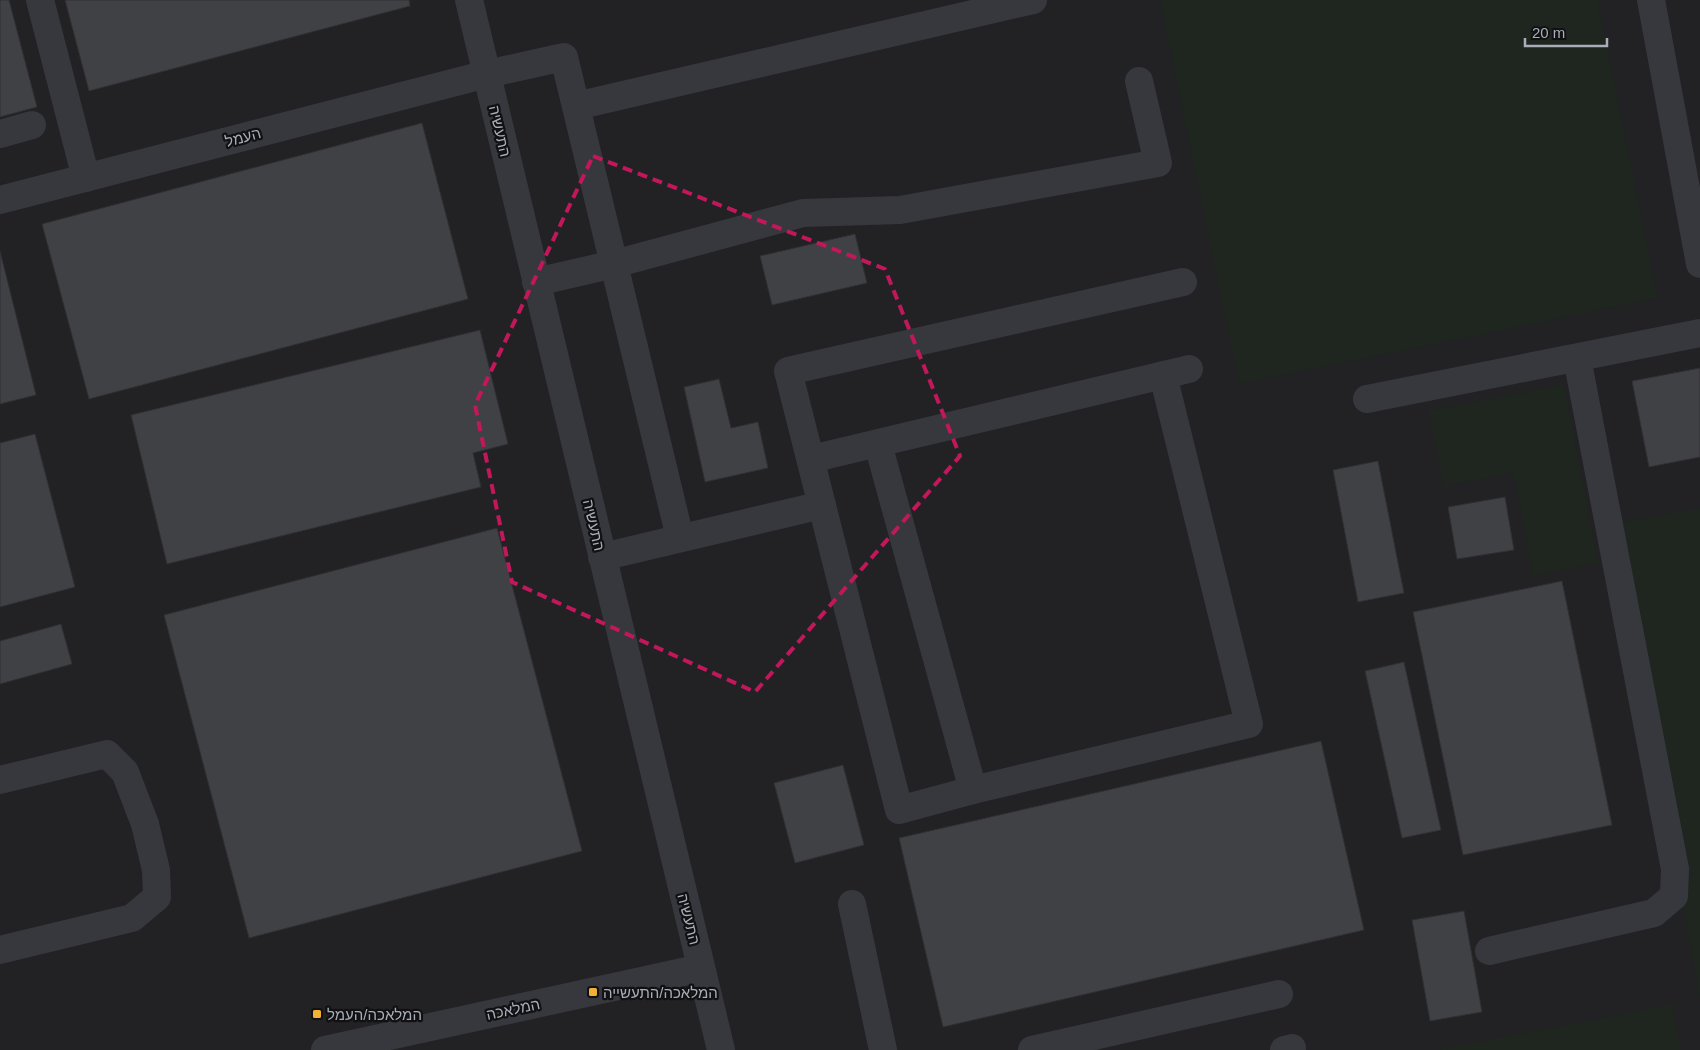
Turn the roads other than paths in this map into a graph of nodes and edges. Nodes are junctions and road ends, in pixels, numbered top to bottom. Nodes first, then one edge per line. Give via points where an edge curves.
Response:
1 (40, 0) edge
2 (469, 0) edge
3 (1033, 0) edge
4 (1651, 0) edge
5 (486, 74) junction
6 (1139, 81) dead end
7 (576, 106) junction
8 (32, 125) dead end
9 (0, 134) edge
10 (86, 178) junction
11 (0, 200) edge
12 (614, 264) junction
13 (1700, 264) edge
14 (536, 282) junction
15 (1183, 282) dead end
16 (1700, 333) edge
17 (1577, 358) junction
18 (1367, 399) dead end
19 (878, 444) junction
20 (811, 459) junction
21 (822, 505) junction
22 (680, 538) junction
23 (602, 557) junction
24 (0, 780) edge
25 (973, 790) junction
26 (852, 904) dead end
27 (0, 950) edge
28 (1489, 951) dead end
29 (701, 968) junction
30 (1279, 994) dead end
31 (325, 1050) edge
32 (721, 1050) edge
33 (883, 1050) edge
34 (1032, 1050) edge

1 - 10 street
2 - 5 street, התעשיה
3 - 7 street
4 - 13 street
5 - 7 street, העמל via 564,57
5 - 10 street, העמל
5 - 14 street, התעשיה
6 - 12 street via 1158,163 900,210 803,213
7 - 12 street
8 - 9 street
10 - 11 street, העמל
12 - 14 street
12 - 22 street
14 - 23 street, התעשיה
15 - 20 street via 788,371
16 - 17 street
17 - 18 street
17 - 28 street via 1675,868 1674,896 1654,913
19 - 20 street
19 - 25 street
19 - 25 street via 1176,372 1249,724
20 - 21 street
21 - 22 street
21 - 25 street via 899,810
22 - 23 street
23 - 29 street, התעשיה
24 - 27 street via 107,754 125,772 145,824 156,870 157,897 132,918
26 - 33 street
29 - 31 street, המלאכה
29 - 32 street, התעשיה
30 - 34 street

